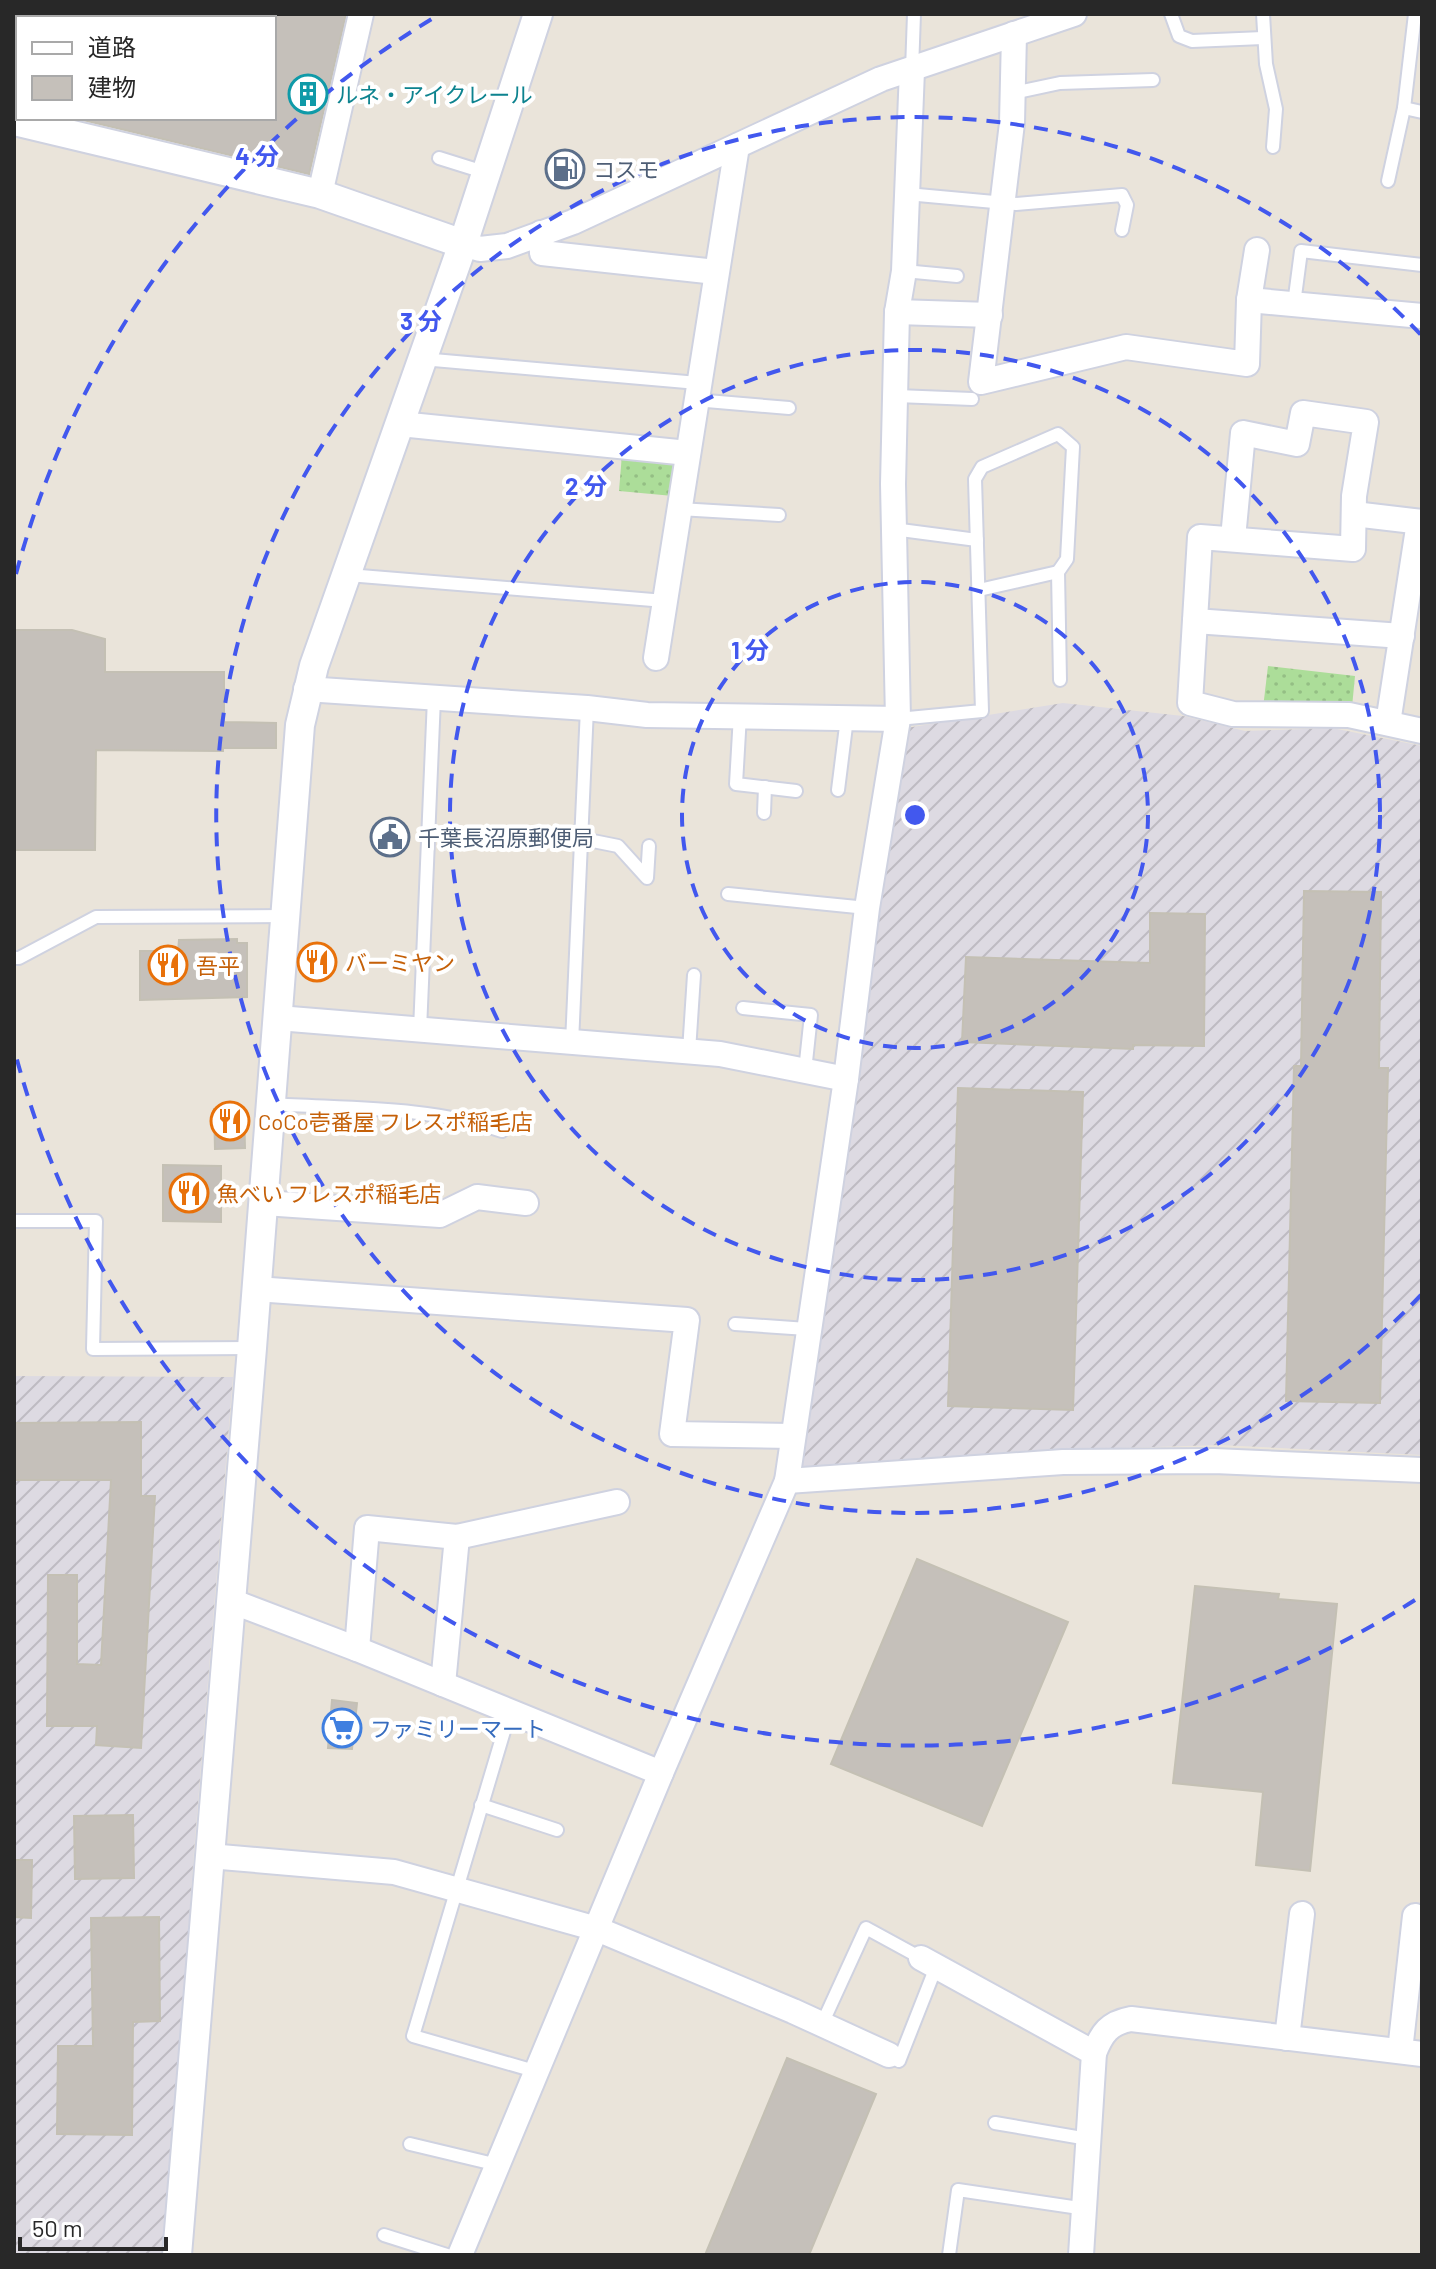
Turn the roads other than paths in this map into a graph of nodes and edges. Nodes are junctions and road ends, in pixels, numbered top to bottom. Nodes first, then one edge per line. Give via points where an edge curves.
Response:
1 (361, 14) edge
2 (538, 14) edge
3 (914, 14) edge
4 (1074, 14) edge
5 (1171, 14) edge
6 (1263, 14) edge
7 (1415, 14) edge
8 (1014, 34) junction
9 (1263, 38) junction
10 (912, 70) junction
11 (1153, 80) dead end
12 (1013, 93) junction
13 (1404, 108) junction
14 (1422, 112) edge
15 (14, 121) edge
16 (737, 146) junction
17 (1273, 147) dead end
18 (439, 158) dead end
19 (487, 173) junction
20 (1388, 181) dead end
21 (320, 194) junction
22 (907, 194) junction
23 (1003, 201) junction
24 (1122, 230) dead end
25 (541, 233) junction
26 (463, 244) junction
27 (1257, 250) dead end
28 (1422, 265) edge
29 (904, 271) junction
30 (716, 272) junction
31 (957, 276) dead end
32 (1249, 300) junction
33 (1294, 304) junction
34 (897, 312) junction
35 (990, 315) junction
36 (1422, 316) edge
37 (422, 359) junction
38 (697, 392) junction
39 (897, 396) junction
40 (972, 399) dead end
41 (789, 408) dead end
42 (400, 424) junction
43 (688, 453) junction
44 (679, 509) junction
45 (1354, 514) junction
46 (779, 515) dead end
47 (1420, 522) edge
48 (893, 529) junction
49 (1233, 538) junction
50 (977, 540) junction
51 (1058, 572) junction
52 (348, 575) junction
53 (979, 590) junction
54 (665, 601) junction
55 (1195, 621) junction
56 (1402, 636) junction
57 (656, 658) dead end
58 (1060, 680) dead end
59 (306, 689) junction
60 (434, 698) junction
61 (587, 708) junction
62 (740, 715) junction
63 (847, 718) junction
64 (898, 719) junction
65 (1388, 723) junction
66 (1422, 731) edge
67 (765, 787) junction
68 (838, 790) dead end
69 (796, 791) dead end
70 (764, 813) dead end
71 (583, 839) junction
72 (649, 846) dead end
73 (728, 894) dead end
74 (867, 908) junction
75 (284, 916) junction
76 (14, 958) edge
77 (694, 975) dead end
78 (743, 1008) dead end
79 (278, 1018) junction
80 (420, 1030) junction
81 (572, 1043) junction
82 (689, 1051) junction
83 (805, 1071) junction
84 (846, 1079) junction
85 (271, 1104) junction
86 (502, 1131) dead end
87 (264, 1203) junction
88 (526, 1203) dead end
89 (14, 1221) edge
90 (256, 1289) junction
91 (735, 1324) dead end
92 (807, 1329) junction
93 (252, 1348) junction
94 (792, 1436) junction
95 (1422, 1470) edge
96 (787, 1481) junction
97 (617, 1502) dead end
98 (457, 1537) junction
99 (231, 1601) junction
100 (357, 1649) junction
101 (443, 1684) junction
102 (510, 1711) junction
103 (661, 1773) junction
104 (481, 1805) junction
105 (557, 1830) dead end
106 (209, 1856) junction
107 (456, 1889) junction
108 (1302, 1914) dead end
109 (1415, 1916) dead end
110 (597, 1929) junction
111 (929, 1963) junction
112 (822, 2024) junction
113 (1287, 2038) junction
114 (1094, 2053) junction
115 (1411, 2053) edge
116 (889, 2055) joint
117 (538, 2072) junction
118 (995, 2123) dead end
119 (1088, 2139) junction
120 (410, 2144) dead end
121 (498, 2165) junction
122 (1086, 2209) junction
123 (384, 2235) dead end
124 (177, 2255) edge
125 (447, 2255) edge
126 (460, 2255) edge
127 (949, 2255) edge
128 (1081, 2255) edge

1 - 21 street
2 - 19 street
3 - 10 lane
4 - 8 street
5 - 9 lane via 1179,36 1192,41
6 - 9 lane
7 - 13 lane
8 - 10 street
8 - 12 street
9 - 17 lane via 1276,109
10 - 16 street via 881,79
10 - 22 street
11 - 12 lane via 1060,83
12 - 23 street
13 - 14 lane
13 - 20 lane
15 - 21 street
16 - 25 street
16 - 30 street
18 - 19 lane
19 - 26 street
21 - 26 street
22 - 23 lane
22 - 29 street
23 - 24 lane via 1122,195 1127,205
23 - 35 street
25 - 26 street via 507,246 480,249
25 - 30 street via 542,253
26 - 37 street
27 - 32 street
28 - 33 lane via 1301,251
29 - 31 lane
29 - 34 street
30 - 38 street
32 - 33 street
32 - 35 street via 1247,364 1126,347 981,382
33 - 36 street
34 - 35 street
34 - 39 street
37 - 38 lane
37 - 42 street
38 - 41 lane
38 - 43 street
39 - 40 lane
39 - 48 street
42 - 43 street
42 - 52 street
43 - 44 street
44 - 46 lane
44 - 54 street
45 - 47 street
45 - 49 street via 1353,549
45 - 49 street via 1366,422 1303,413 1297,444 1243,433
47 - 56 street
48 - 50 lane
48 - 64 street
49 - 55 street via 1200,537
50 - 51 lane via 975,479 982,467 1058,434 1073,447 1067,559
50 - 53 lane
51 - 53 lane
51 - 58 lane
52 - 54 lane
52 - 59 street
53 - 64 lane via 982,711
54 - 57 street
55 - 56 street
55 - 65 street via 1190,703 1233,714 1349,715
56 - 65 street
59 - 60 street
59 - 75 street
60 - 61 street
60 - 80 lane
61 - 62 street via 647,715
61 - 71 lane
62 - 63 street
62 - 67 lane via 736,784
63 - 64 street
63 - 68 lane
64 - 74 street
65 - 66 street
67 - 69 lane
67 - 70 lane
71 - 72 lane via 618,846 647,878
71 - 81 lane
73 - 74 lane
74 - 84 street
75 - 76 lane via 96,917
75 - 79 street
77 - 82 lane
78 - 83 lane via 811,1015
79 - 80 street
79 - 85 street
80 - 81 street
81 - 82 street
82 - 83 street
83 - 84 street
84 - 92 street
85 - 86 lane via 437,1114
85 - 87 street
87 - 88 street via 440,1215 477,1197
87 - 90 street
89 - 93 lane via 96,1221 93,1349
90 - 93 street
90 - 94 street via 687,1320 672,1434
91 - 92 lane
92 - 94 street
93 - 99 street
94 - 96 street
95 - 96 street via 1214,1461 1063,1462
96 - 103 street
97 - 98 street
98 - 100 street via 367,1528
98 - 101 street
99 - 100 street
99 - 106 street
100 - 101 street
101 - 102 street
102 - 103 street
102 - 104 lane
103 - 110 street
104 - 105 lane
104 - 107 lane
106 - 107 street via 394,1872
106 - 124 street
107 - 110 street
107 - 117 lane via 413,2036
108 - 113 street
109 - 115 street
110 - 112 street
110 - 117 street
111 - 112 lane via 866,1928
111 - 114 street
111 - 116 lane via 899,2061
112 - 116 street
113 - 114 street via 1131,2019 1115,2022 1101,2035
113 - 115 street
114 - 119 street
117 - 121 street
118 - 119 lane
119 - 122 street
120 - 121 lane
121 - 126 street
122 - 127 lane via 958,2190
122 - 128 street
123 - 125 lane

